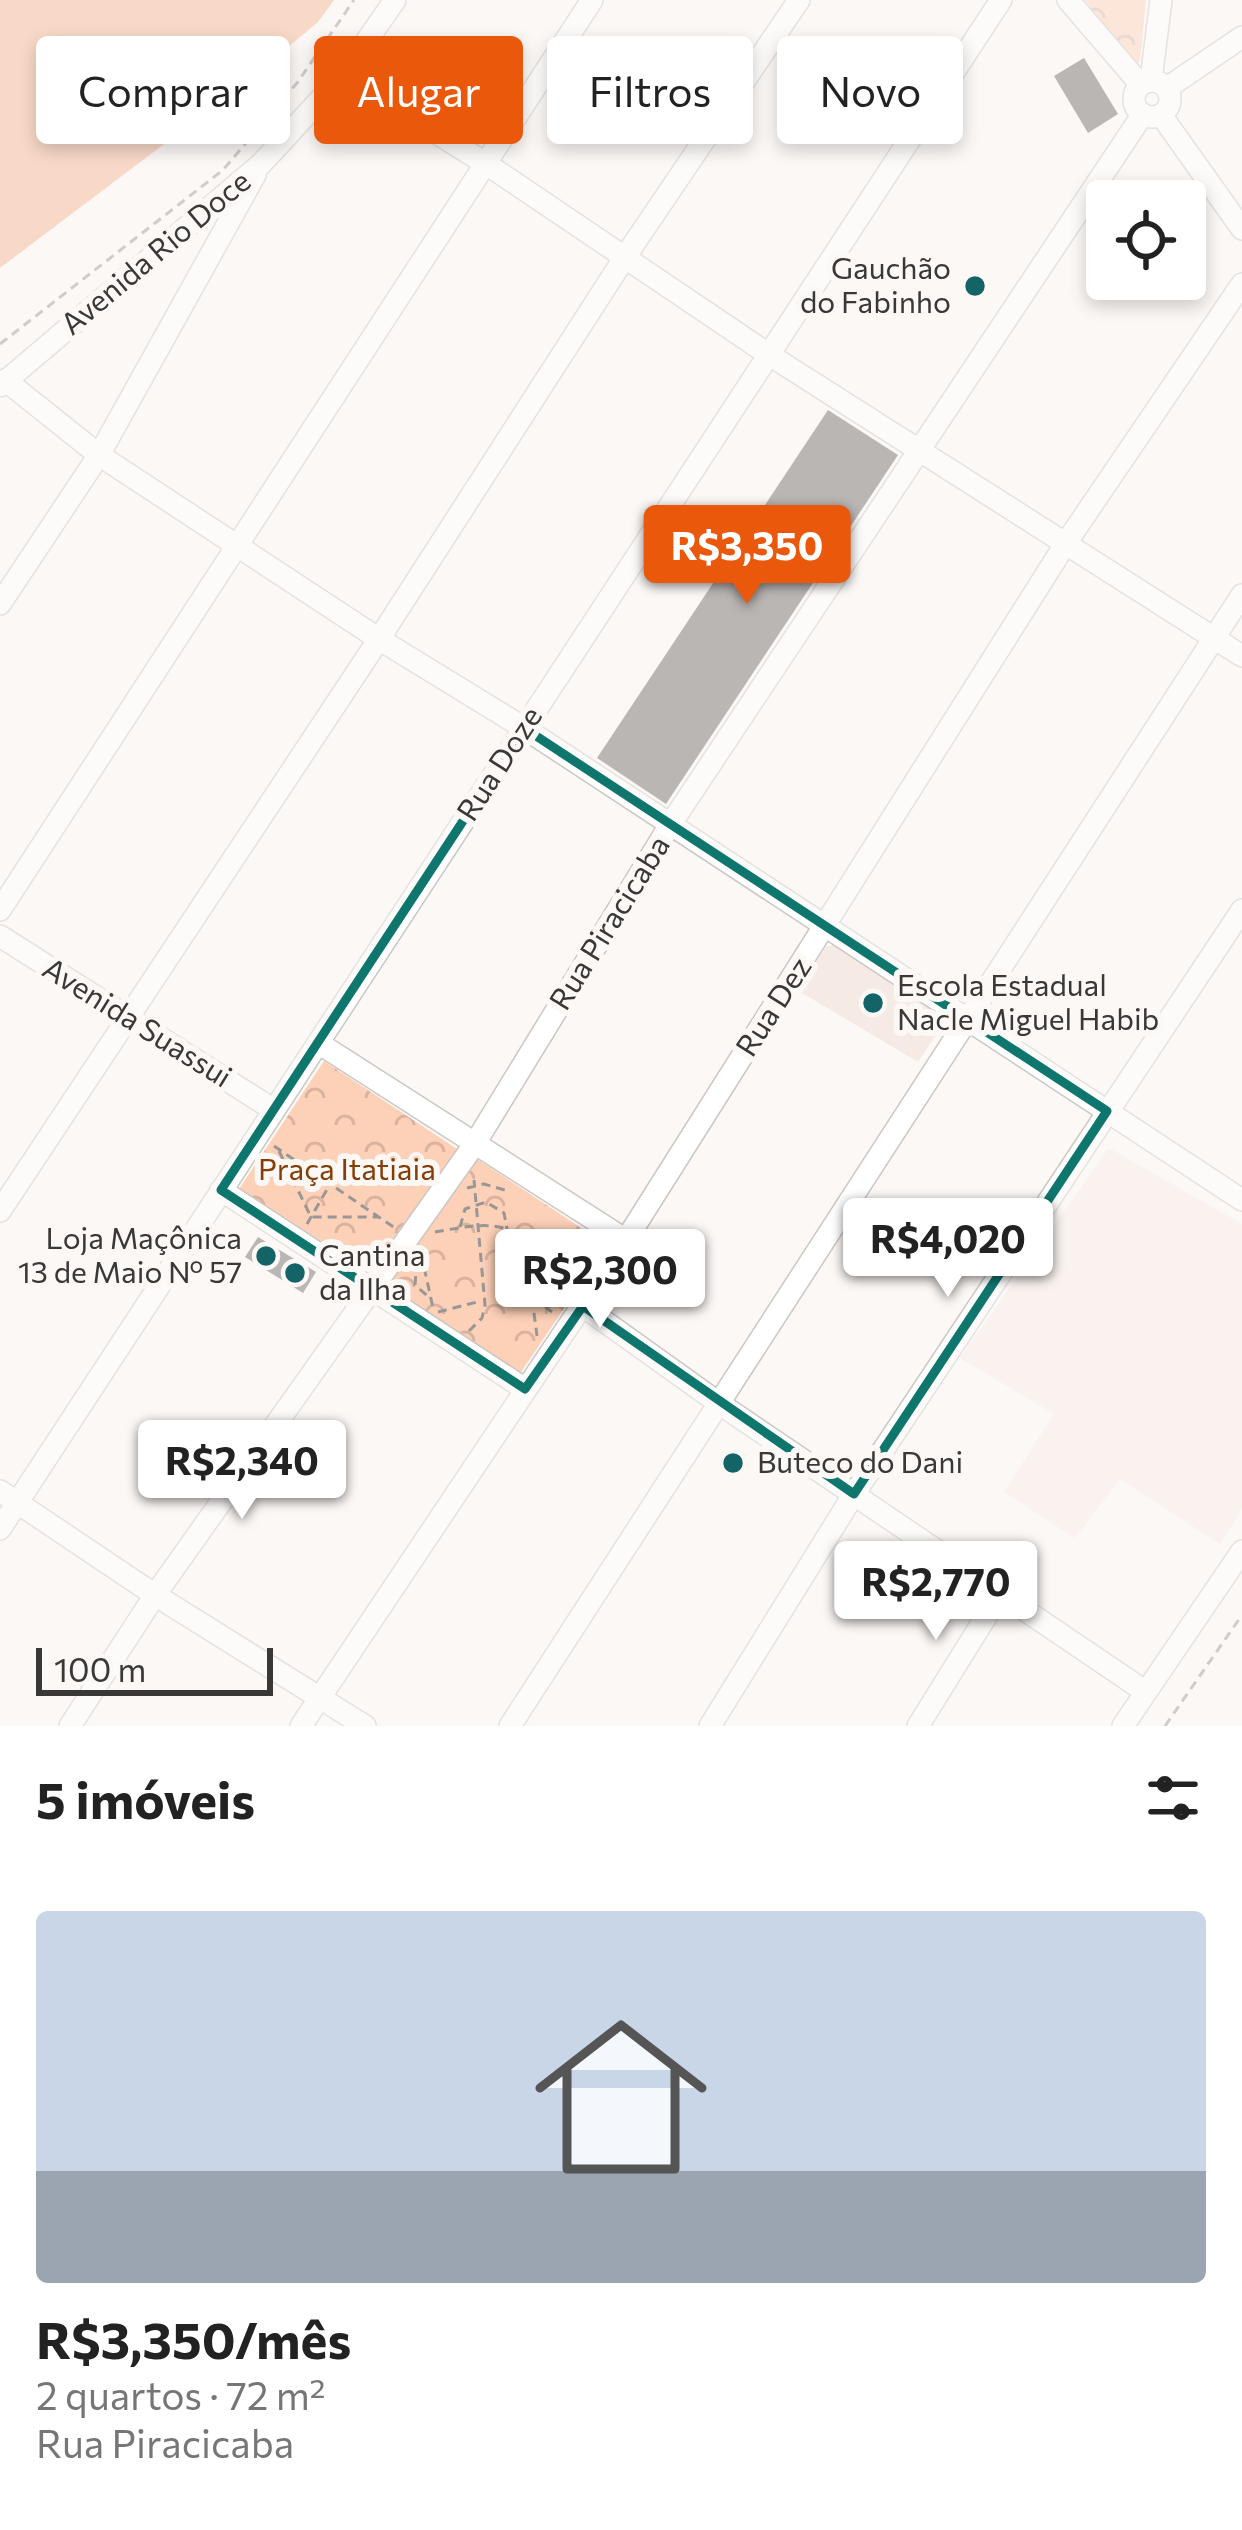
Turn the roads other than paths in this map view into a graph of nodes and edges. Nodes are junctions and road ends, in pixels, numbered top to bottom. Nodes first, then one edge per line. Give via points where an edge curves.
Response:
1 (395, 0) edge
2 (592, 0) edge
3 (799, 0) edge
4 (1001, 0) edge
5 (1068, 0) edge
6 (1161, 0) edge
7 (370, 36) edge
8 (1242, 37) edge
9 (1153, 84) junction
10 (314, 106) edge
11 (1152, 114) junction
12 (453, 144) edge
13 (261, 164) junction
14 (485, 164) junction
15 (1242, 229) edge
16 (625, 257) junction
17 (1242, 284) edge
18 (768, 355) junction
19 (3, 383) edge
20 (920, 449) junction
21 (99, 454) junction
22 (1066, 543) junction
23 (238, 544) junction
24 (1242, 595) edge
25 (0, 604) edge
26 (1215, 639) junction
27 (379, 640) junction
28 (1242, 656) edge
29 (524, 728) junction
30 (670, 825) junction
31 (0, 910) edge
32 (1242, 910) edge
33 (825, 927) junction
34 (0, 936) edge
35 (126, 1016) junction
36 (967, 1021) junction
37 (320, 1044) junction
38 (274, 1110) junction
39 (1107, 1111) junction
40 (473, 1155) junction
41 (221, 1190) junction
42 (1242, 1200) edge
43 (0, 1211) edge
44 (626, 1240) junction
45 (372, 1288) junction
46 (583, 1306) junction
47 (526, 1389) junction
48 (720, 1404) junction
49 (854, 1495) junction
50 (8, 1497) edge
51 (0, 1529) edge
52 (1242, 1551) edge
53 (1002, 1591) junction
54 (155, 1595) junction
55 (1146, 1692) junction
56 (319, 1699) junction
57 (70, 1726) edge
58 (301, 1726) edge
59 (365, 1726) edge
60 (510, 1726) edge
61 (710, 1726) edge
62 (917, 1726) edge
63 (1124, 1726) edge

1 - 7 street, Avenida Rio Doce
2 - 14 street
3 - 16 street
4 - 18 street, Rua Doze
5 - 9 street
6 - 9 street
8 - 9 street
9 - 11 street via 1169,106
9 - 11 street via 1134,100
10 - 13 street, Avenida Rio Doce
11 - 15 street
11 - 20 street, Rua Piracicaba
12 - 14 street
13 - 19 street, Avenida Rio Doce
13 - 21 street
14 - 16 street
14 - 23 street
16 - 18 street
16 - 27 street
17 - 22 street, Rua Dez
18 - 20 street
18 - 29 street, Rua Doze
19 - 21 street
20 - 22 street
20 - 30 street, Rua Piracicaba
21 - 23 street
21 - 25 street
22 - 26 street
22 - 33 street, Rua Dez
23 - 27 street
23 - 31 street
24 - 26 street
26 - 28 street
26 - 36 street
27 - 29 street
27 - 35 street
29 - 30 street
29 - 37 street, Rua Doze
30 - 33 street
30 - 40 street, Rua Piracicaba
32 - 39 street
33 - 36 street
33 - 44 street, Rua Dez
34 - 35 street, Avenida Suassui
35 - 38 street, Avenida Suassui
35 - 43 street
36 - 39 street
36 - 48 street
37 - 38 street, Rua Doze
37 - 40 street
38 - 41 street, Rua Doze
39 - 42 street
39 - 49 street
40 - 44 street
40 - 45 street, Rua Piracicaba via 418,1239
41 - 45 street
41 - 50 street, Rua Doze
44 - 46 street, Rua Dez
45 - 47 street
45 - 54 street, Rua Piracicaba
46 - 47 street, Rua Dez
46 - 48 street
47 - 56 street, Rua Dez
48 - 49 street
48 - 60 street
49 - 53 street
49 - 61 street
50 - 51 street, Rua Doze
50 - 54 street
52 - 55 street
53 - 55 street
53 - 62 street
54 - 56 street
54 - 57 street, Rua Piracicaba
55 - 63 street
56 - 58 street, Rua Dez
56 - 59 street

